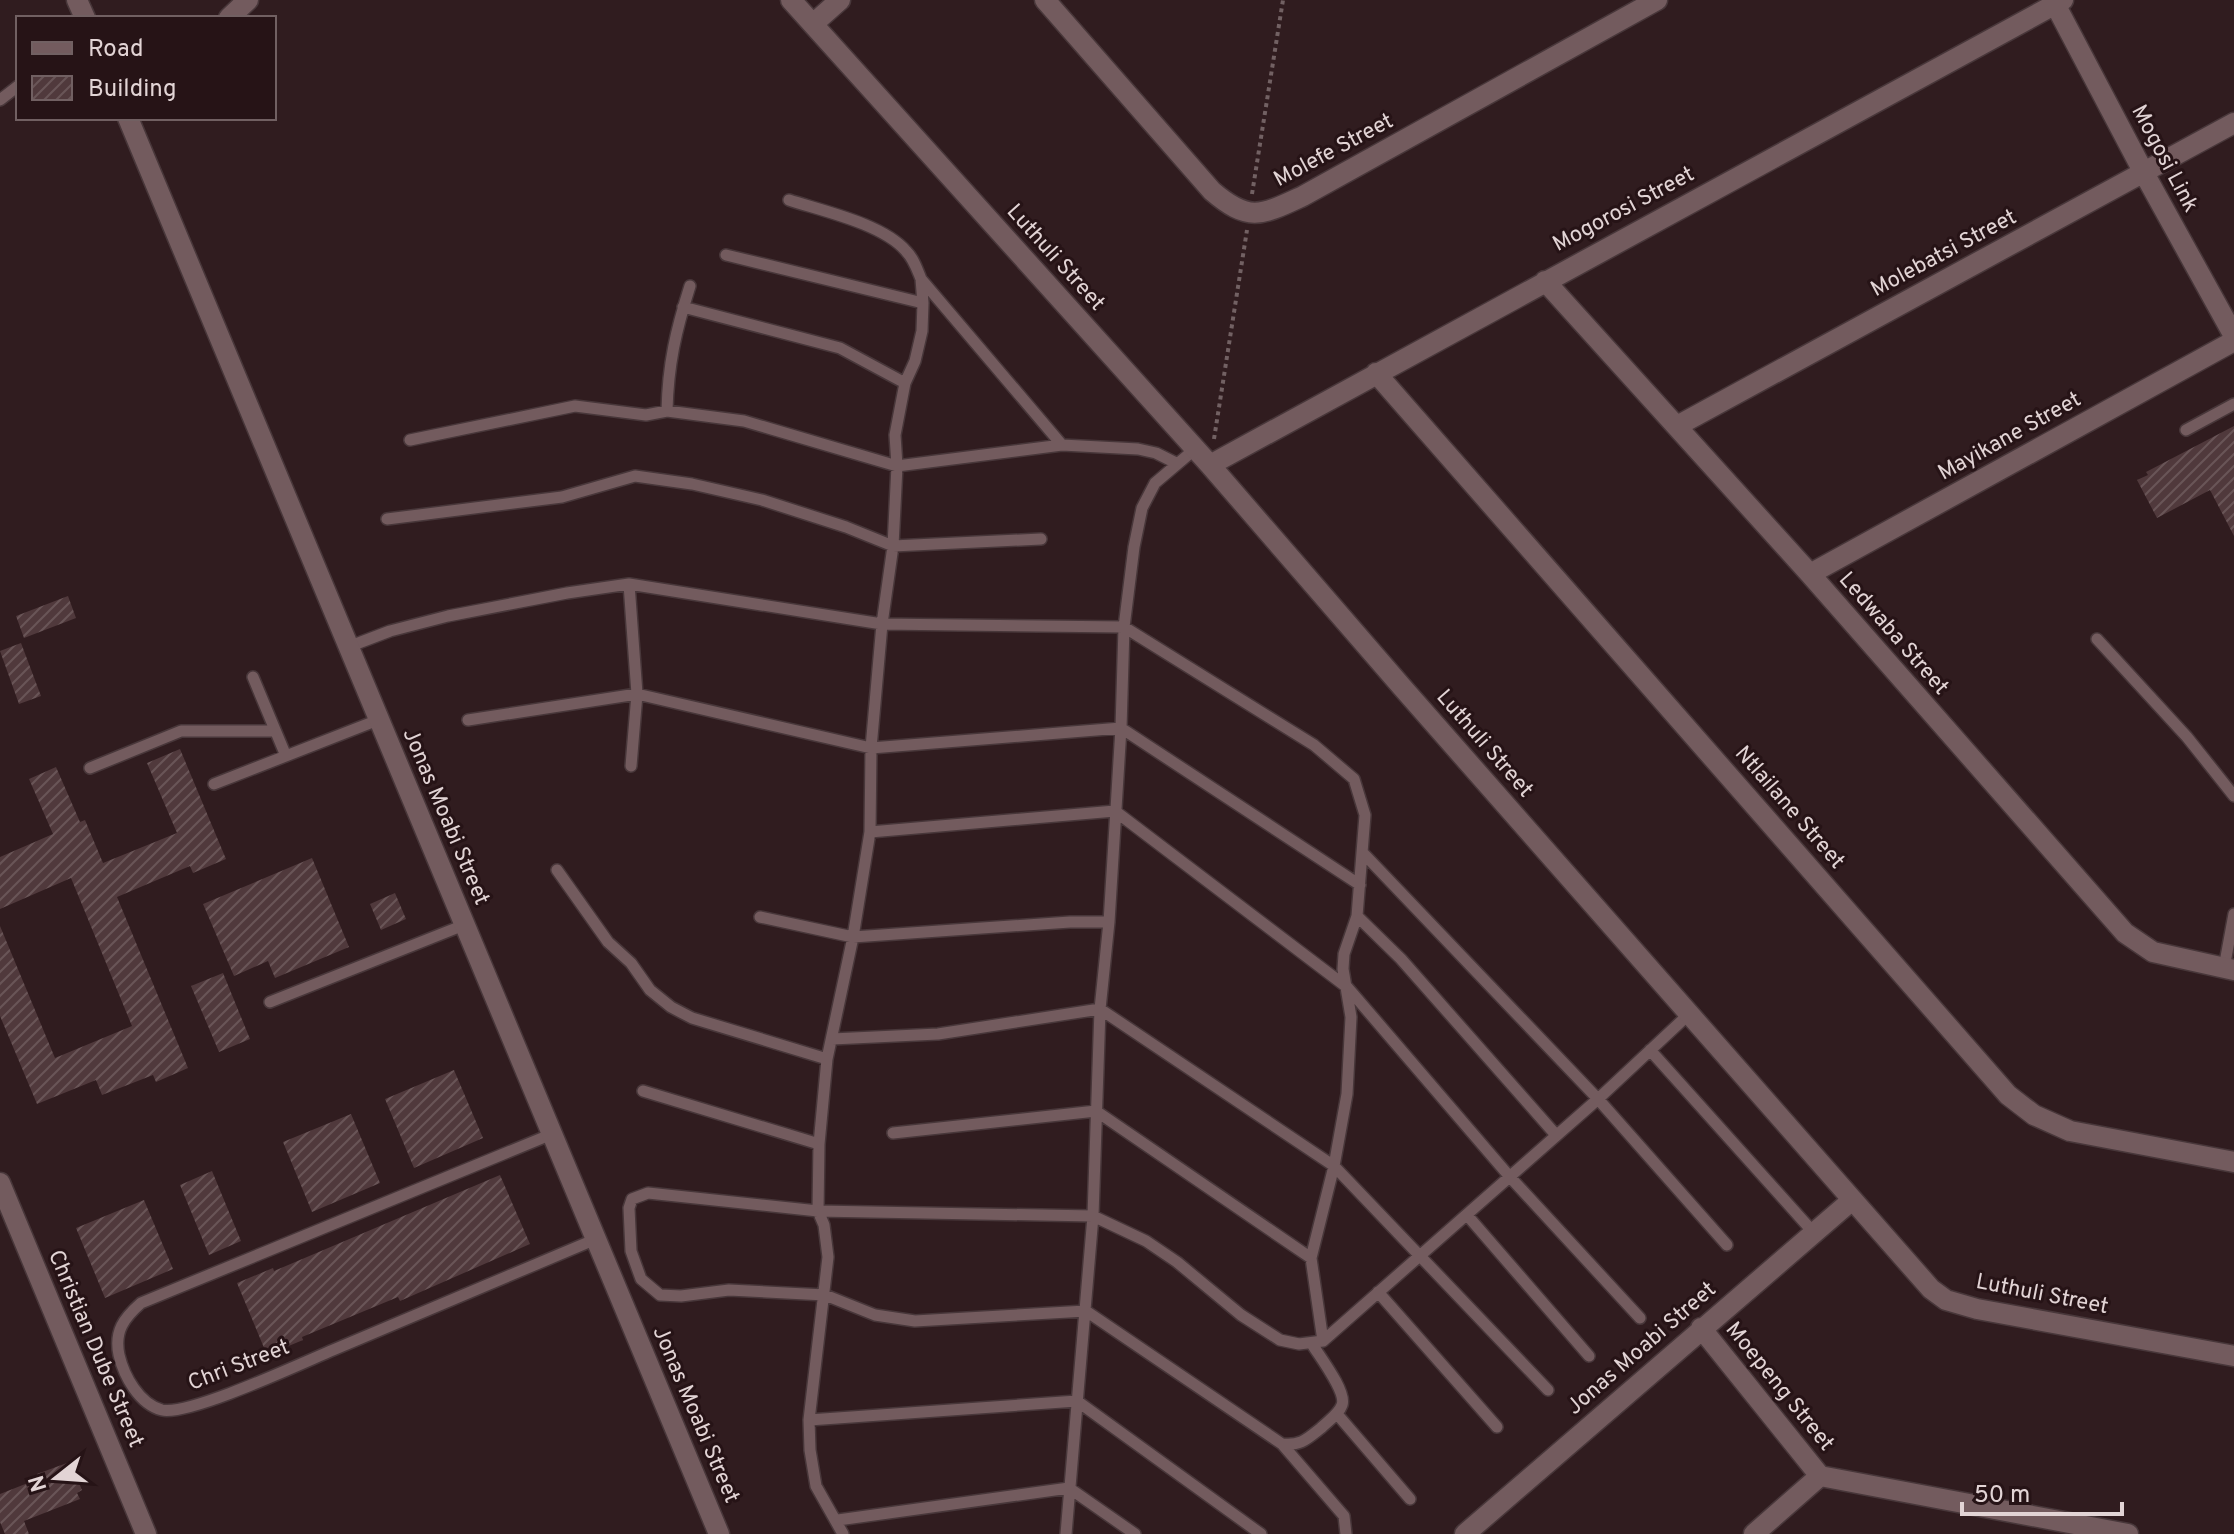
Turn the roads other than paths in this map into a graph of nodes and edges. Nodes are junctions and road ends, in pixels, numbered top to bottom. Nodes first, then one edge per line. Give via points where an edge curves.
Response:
1 (248, 0) edge
2 (791, 0) edge
3 (840, 0) edge
4 (1045, 0) edge
5 (1657, 0) edge
6 (2059, 2) edge
7 (231, 16) edge
8 (813, 24) junction
9 (16, 88) edge
10 (0, 100) edge
11 (129, 120) edge
12 (2234, 123) edge
13 (2144, 173) junction
14 (789, 200) dead end
15 (726, 255) dead end
16 (921, 279) junction
17 (1545, 281) junction
18 (690, 286) dead end
19 (923, 303) junction
20 (683, 307) junction
21 (2234, 339) edge
22 (1376, 373) junction
23 (905, 383) junction
24 (2234, 404) edge
25 (667, 411) junction
26 (1677, 426) junction
27 (2186, 430) dead end
28 (410, 440) dead end
29 (1062, 445) junction
30 (1195, 449) junction
31 (1176, 463) junction
32 (1210, 465) junction
33 (897, 466) junction
34 (387, 519) dead end
35 (1041, 539) dead end
36 (893, 546) junction
37 (1810, 574) junction
38 (629, 584) junction
39 (882, 624) junction
40 (1124, 627) junction
41 (2097, 639) dead end
42 (348, 647) junction
43 (253, 677) dead end
44 (637, 694) junction
45 (378, 720) junction
46 (468, 720) dead end
47 (1121, 728) junction
48 (275, 731) junction
49 (871, 748) junction
50 (286, 756) junction
51 (631, 766) dead end
52 (90, 768) dead end
53 (214, 784) dead end
54 (2234, 796) edge
55 (1115, 811) junction
56 (870, 832) junction
57 (1364, 854) junction
58 (557, 870) dead end
59 (1360, 885) junction
60 (2234, 914) edge
61 (1357, 916) junction
62 (760, 917) dead end
63 (1109, 922) junction
64 (464, 925) junction
65 (853, 937) junction
66 (2229, 969) edge
67 (1348, 988) junction
68 (270, 1002) dead end
69 (1100, 1009) junction
70 (1688, 1015) junction
71 (832, 1039) junction
72 (1650, 1050) junction
73 (827, 1059) junction
74 (643, 1091) dead end
75 (1598, 1099) junction
76 (1096, 1111) junction
77 (893, 1133) dead end
78 (552, 1134) junction
79 (1556, 1135) junction
80 (819, 1144) junction
81 (2234, 1162) edge
82 (1334, 1166) junction
83 (1510, 1177) junction
84 (0, 1183) edge
85 (1851, 1201) junction
86 (818, 1211) junction
87 (1467, 1215) junction
88 (1093, 1216) junction
89 (1814, 1233) junction
90 (596, 1239) junction
91 (1727, 1245) dead end
92 (1420, 1257) junction
93 (1311, 1258) junction
94 (1378, 1292) junction
95 (825, 1295) junction
96 (1086, 1311) junction
97 (1640, 1318) dead end
98 (1701, 1328) junction
99 (1318, 1343) junction
100 (1589, 1356) dead end
101 (2234, 1356) edge
102 (1548, 1390) dead end
103 (1077, 1401) junction
104 (1337, 1414) junction
105 (809, 1420) junction
106 (1497, 1427) dead end
107 (1282, 1444) junction
108 (1820, 1476) junction
109 (1069, 1488) junction
110 (1410, 1499) dead end
111 (838, 1520) junction
112 (146, 1534) edge
113 (719, 1534) edge
114 (843, 1534) edge
115 (1066, 1534) edge
116 (1135, 1534) edge
117 (1261, 1534) edge
118 (1346, 1534) edge
119 (1465, 1534) edge
120 (1754, 1534) edge
121 (2128, 1534) edge

1 - 7 street
2 - 8 street, Luthuli Street
3 - 8 street
4 - 5 street, Molefe Street via 1212,191 1240,213 1258,213 1303,196
6 - 13 street, Mogosi Link
6 - 17 street, Mogorosi Street
8 - 30 street, Luthuli Street
9 - 10 lane
11 - 42 street, Jonas Moabi Street
12 - 13 street, Molebatsi Street
13 - 21 street, Mogosi Link
13 - 26 street, Molebatsi Street
14 - 16 lane via 889,236 915,262
15 - 19 lane
16 - 19 lane
16 - 29 lane
17 - 22 street, Mogorosi Street
17 - 26 street, Ledwaba Street
18 - 20 lane
19 - 23 lane via 922,331
20 - 23 lane via 840,348
20 - 25 lane via 668,367
21 - 37 street, Mayikane Street
22 - 32 street, Mogorosi Street
22 - 81 street, Ntlailane Street via 2008,1095 2034,1115 2070,1131
23 - 33 lane via 895,435
24 - 27 lane
25 - 28 lane via 646,415 575,406
25 - 33 lane via 744,421
26 - 37 street, Ledwaba Street
29 - 31 lane via 1138,449
29 - 33 lane
30 - 31 lane
30 - 32 street, Luthuli Street
31 - 40 lane via 1155,483 1142,508
32 - 70 street, Luthuli Street
33 - 36 lane
34 - 36 lane via 562,497 635,476 762,500
35 - 36 lane
36 - 39 lane
37 - 66 street, Ledwaba Street via 2125,933 2153,952
38 - 39 lane
38 - 42 lane via 448,616
38 - 44 lane
39 - 40 lane
39 - 49 lane
40 - 47 lane
40 - 57 lane via 1341,766 1361,795
41 - 54 lane
42 - 45 street, Jonas Moabi Street
43 - 48 lane
44 - 46 lane
44 - 49 lane
44 - 51 lane
45 - 50 lane
45 - 64 street, Jonas Moabi Street
47 - 49 lane
47 - 55 lane
47 - 59 lane
48 - 50 lane
48 - 52 lane via 171,733
49 - 56 lane
50 - 53 lane
55 - 56 lane
55 - 63 lane
55 - 67 lane
56 - 65 lane
57 - 59 lane
57 - 75 lane
58 - 73 lane via 608,942 671,1007
59 - 61 lane
60 - 66 lane
61 - 67 lane via 1344,954
61 - 79 lane
62 - 65 lane
63 - 65 lane
63 - 69 lane
64 - 68 lane
64 - 78 street, Jonas Moabi Street
65 - 71 lane
67 - 82 lane via 1347,1094
67 - 83 lane
69 - 71 lane via 938,1034
69 - 76 lane
69 - 82 lane
70 - 72 lane
70 - 85 street, Luthuli Street
71 - 73 lane
72 - 75 lane
72 - 89 lane
73 - 80 lane
74 - 80 lane
75 - 79 lane
75 - 91 lane
76 - 77 lane
76 - 88 lane
76 - 93 lane
78 - 90 street, Jonas Moabi Street
78 - 90 lane, Chri Street via 141,1303 118,1331 121,1362 140,1397 163,1410 179,1410
79 - 83 lane
80 - 86 lane
82 - 92 lane
82 - 93 lane
83 - 87 lane
83 - 97 lane
84 - 112 street, Christian Dube Street
85 - 89 street, Jonas Moabi Street
85 - 101 street, Luthuli Street via 1914,1273 1946,1300
86 - 88 lane
86 - 95 lane via 827,1238
86 - 95 lane via 648,1193 632,1199 629,1208 631,1251 641,1279 660,1295 729,1290
87 - 92 lane
87 - 100 lane
88 - 96 lane
88 - 99 lane via 1146,1241 1280,1340
89 - 98 street, Jonas Moabi Street
90 - 113 street, Jonas Moabi Street
92 - 94 lane
92 - 102 lane
93 - 99 lane
94 - 99 lane
94 - 106 lane
95 - 96 lane via 875,1315 915,1321
95 - 105 lane
96 - 103 lane
96 - 107 lane
98 - 108 street, Moepeng Street
98 - 119 street, Jonas Moabi Street
99 - 104 lane via 1341,1389 1343,1405
103 - 105 lane
103 - 109 lane
103 - 117 lane
104 - 107 lane via 1300,1444
104 - 110 lane
105 - 111 lane via 813,1476
107 - 118 lane via 1344,1516
108 - 120 street, Moepeng Street
108 - 121 street, Moepeng Street
109 - 111 lane
109 - 115 lane
109 - 116 lane
111 - 114 lane

